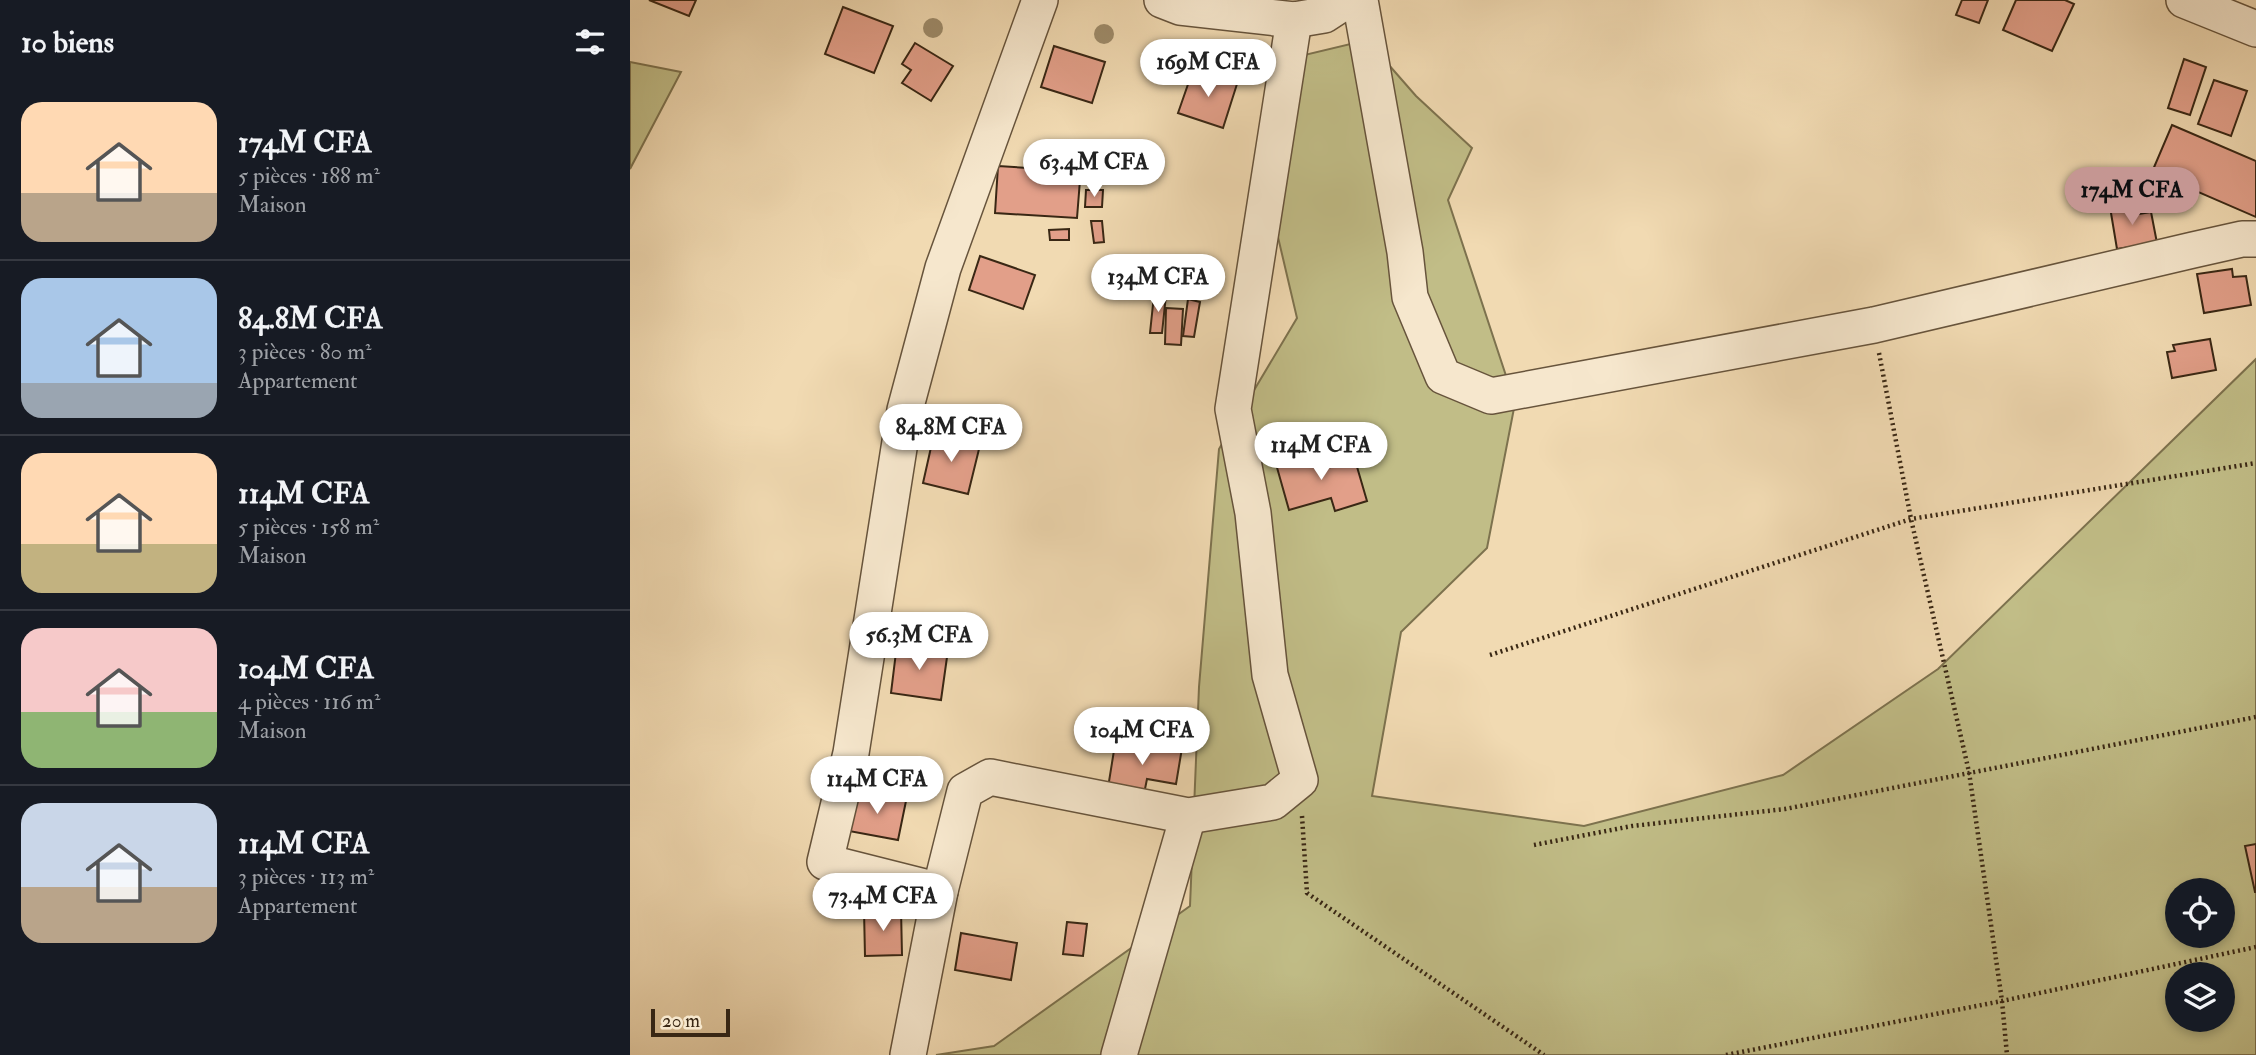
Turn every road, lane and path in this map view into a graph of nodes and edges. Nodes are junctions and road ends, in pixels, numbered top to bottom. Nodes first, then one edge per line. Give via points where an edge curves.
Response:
1 (1040, 0) edge
2 (1347, 0) edge
3 (1360, 0) edge
4 (2184, 0) edge
5 (1174, 2) edge
6 (1294, 20) junction
7 (2256, 29) edge
8 (2256, 239) edge
9 (1874, 325) junction
10 (2256, 463) edge
11 (1911, 519) junction
12 (1490, 655) dead end
13 (2256, 717) edge
14 (1969, 772) junction
15 (1300, 780) junction
16 (1188, 816) junction
17 (1534, 845) dead end
18 (940, 891) junction
19 (2256, 947) edge
20 (2002, 1001) junction
21 (908, 1055) edge
22 (1119, 1055) edge
23 (1544, 1055) edge
24 (1726, 1055) edge
25 (2007, 1055) edge

1 - 18 street via 943,268 905,410 851,753 825,862
2 - 6 street via 1324,15
3 - 9 street via 1410,297 1443,376 1491,396
4 - 7 street
5 - 6 street
6 - 15 street via 1233,409 1253,513 1270,675
8 - 9 street
9 - 11 path
10 - 11 path
11 - 12 path
11 - 14 path
13 - 14 path
14 - 17 path via 1785,809 1632,826
14 - 20 path
15 - 16 street via 1273,802
15 - 23 path via 1307,893
16 - 18 street via 990,776 965,790
16 - 22 street
18 - 21 street
19 - 20 path
20 - 24 path
20 - 25 path

